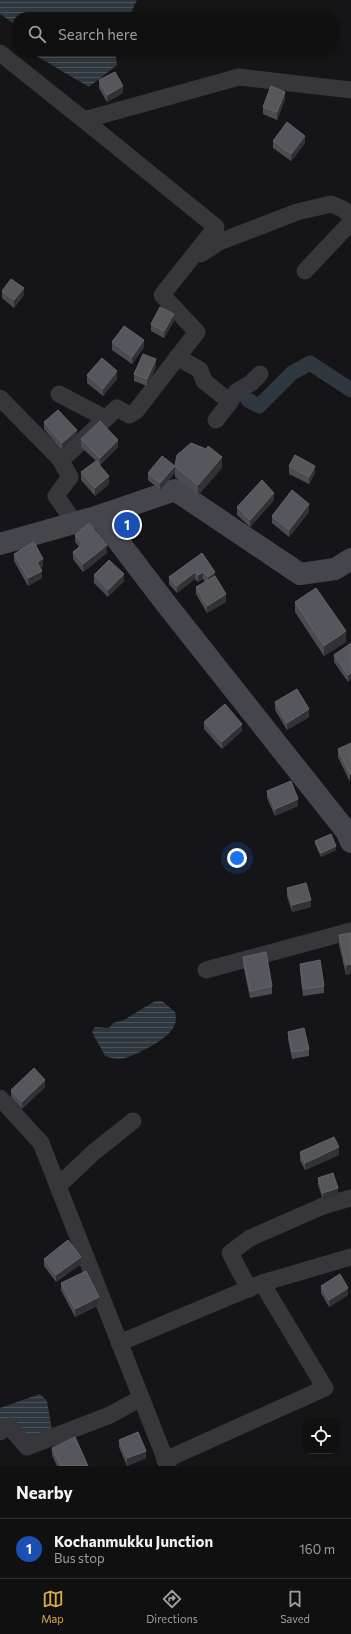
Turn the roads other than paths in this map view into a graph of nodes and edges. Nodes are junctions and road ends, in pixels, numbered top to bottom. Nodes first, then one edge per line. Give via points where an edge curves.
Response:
1 (0, 53) edge
2 (351, 90) edge
3 (84, 120) junction
4 (351, 216) edge
5 (351, 222) edge
6 (188, 262) junction
7 (305, 271) dead end
8 (177, 358) junction
9 (257, 376) dead end
10 (59, 394) dead end
11 (235, 396) junction
12 (0, 398) edge
13 (105, 418) junction
14 (216, 420) dead end
15 (60, 459) junction
16 (99, 516) junction
17 (75, 523) junction
18 (0, 544) edge
19 (351, 559) edge
20 (351, 842) edge
21 (351, 931) edge
22 (206, 970) dead end
23 (0, 1098) edge
24 (133, 1121) dead end
25 (58, 1186) junction
26 (351, 1198) edge
27 (351, 1257) edge
28 (255, 1286) junction
29 (119, 1343) junction
30 (141, 1398) junction
31 (0, 1432) edge
32 (166, 1463) edge

1 - 3 street
2 - 3 street via 239,77
3 - 6 street via 216,227
4 - 6 street via 331,204 297,212 219,242
5 - 7 street
6 - 8 street via 162,295 197,332
8 - 11 street via 200,370 204,381
8 - 13 street via 136,411 129,415 117,408
9 - 11 street
10 - 13 street
11 - 14 street
12 - 15 street
13 - 15 street
15 - 17 street via 70,477 56,496
16 - 17 main road
16 - 19 main road via 175,490 300,574 335,569
16 - 20 main road via 346,831
17 - 18 main road
21 - 22 street
23 - 25 street via 41,1143
24 - 25 street via 94,1152
25 - 29 street
26 - 28 street via 323,1206 250,1238 230,1253
27 - 28 street
28 - 29 street
28 - 32 street via 324,1388
29 - 30 street
30 - 31 street via 110,1415 27,1446 9,1426
30 - 32 street

